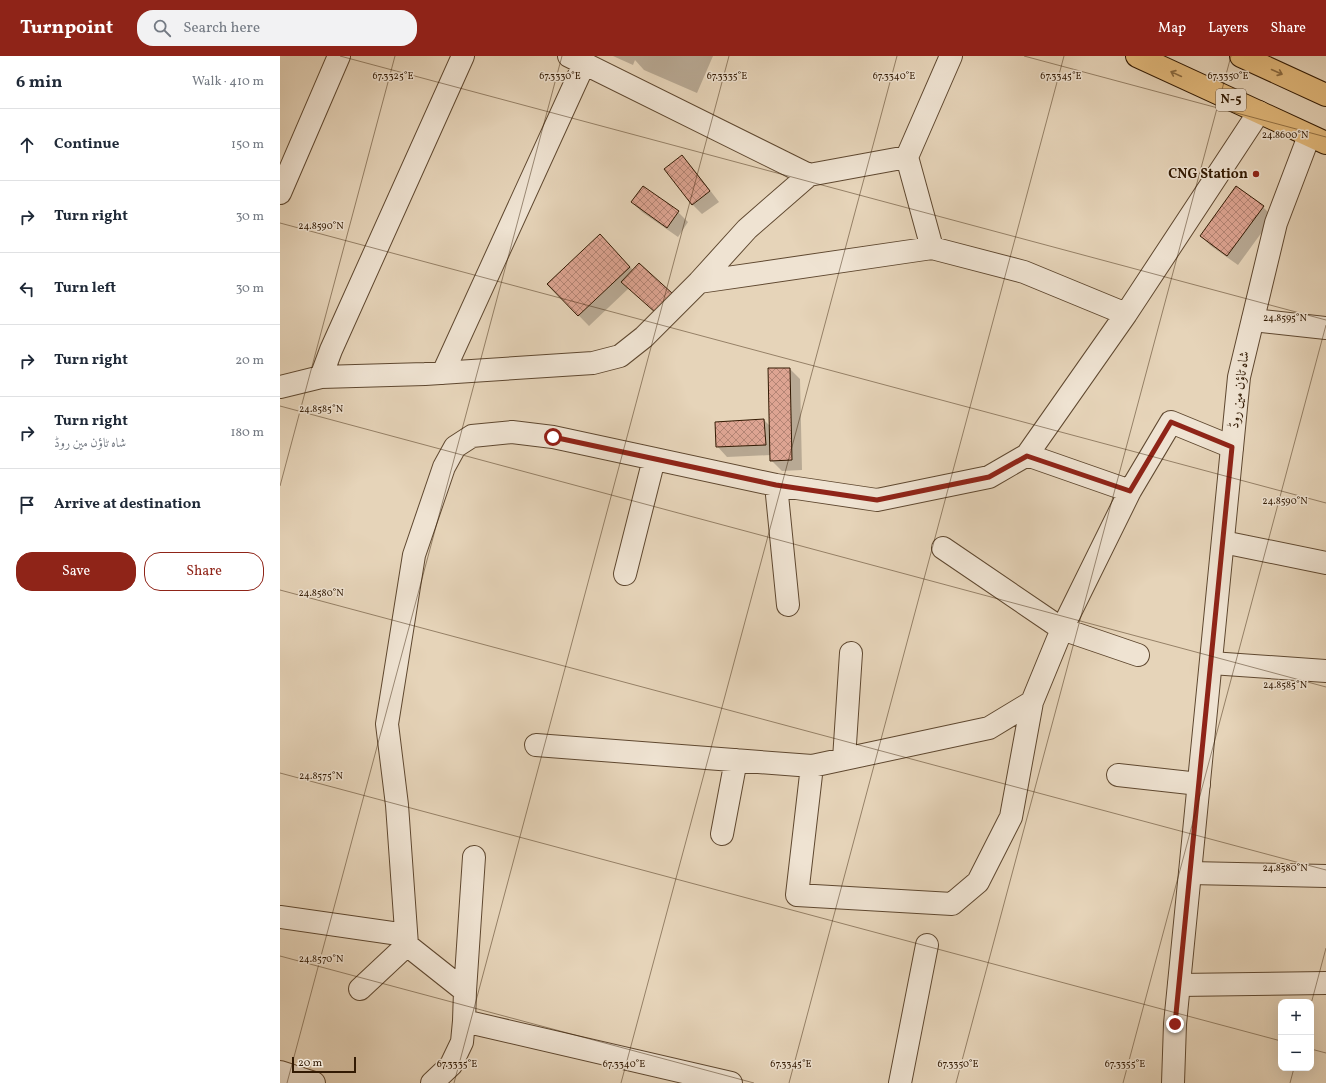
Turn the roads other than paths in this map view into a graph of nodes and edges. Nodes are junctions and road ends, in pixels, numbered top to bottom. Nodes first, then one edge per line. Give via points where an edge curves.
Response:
1 (339, 56) edge
2 (463, 56) edge
3 (951, 56) edge
4 (1137, 56) edge
5 (1241, 56) edge
6 (576, 60) edge
7 (1326, 94) edge
8 (1258, 112) junction
9 (1318, 139) edge
10 (907, 157) junction
11 (809, 175) junction
12 (280, 192) edge
13 (932, 248) junction
14 (699, 282) junction
15 (1126, 314) junction
16 (1253, 320) junction
17 (1326, 328) edge
18 (443, 373) junction
19 (321, 377) junction
20 (280, 387) edge
21 (1232, 447) junction
22 (1027, 456) junction
23 (654, 459) junction
24 (776, 485) junction
25 (1130, 491) junction
26 (1223, 542) junction
27 (943, 548) dead end
28 (1326, 563) edge
29 (625, 574) dead end
30 (788, 605) dead end
31 (1062, 629) junction
32 (851, 653) dead end
33 (1138, 655) dead end
34 (1211, 663) junction
35 (1326, 670) edge
36 (1032, 702) junction
37 (536, 745) dead end
38 (844, 759) junction
39 (736, 760) junction
40 (812, 766) junction
41 (1118, 776) dead end
42 (1199, 784) junction
43 (722, 834) dead end
44 (474, 857) dead end
45 (1190, 873) junction
46 (1326, 876) edge
47 (280, 917) edge
48 (406, 940) junction
49 (927, 945) dead end
50 (1326, 983) edge
51 (1179, 985) junction
52 (360, 989) dead end
53 (465, 991) junction
54 (464, 1021) junction
55 (280, 1072) edge
56 (314, 1083) edge
57 (432, 1083) edge
58 (731, 1083) edge
59 (900, 1083) edge
60 (1173, 1083) edge

1 - 12 street
2 - 19 street
3 - 10 street
8 -> 4 highway, N-5
5 -> 7 highway
6 - 11 street
6 - 18 street
8 - 9 highway, N-5
8 - 15 street
9 - 16 street, شاہ ٹاؤن مین روڈ via 1276,223
10 - 11 street
10 - 13 street
11 - 14 street via 747,229
13 - 14 street
13 - 15 street via 1024,272
14 - 18 street via 644,337 620,356 593,363
15 - 22 street
16 - 17 street
16 - 21 street, شاہ ٹاؤن مین روڈ via 1239,377
18 - 19 street
19 - 20 street
21 - 25 street via 1171,422
21 - 26 street, شاہ ٹاؤن مین روڈ
22 - 24 street via 989,477 877,500
22 - 25 street
23 - 24 street
23 - 29 street
23 - 48 street via 553,437 512,432 472,436 456,447 444,467 414,555 387,724 397,805
24 - 30 street
25 - 31 street
26 - 28 street
26 - 34 street, شاہ ٹاؤن مین روڈ
27 - 31 street
31 - 33 street
31 - 36 street
32 - 38 street
34 - 35 street
34 - 42 street, شاہ ٹاؤن مین روڈ
36 - 38 street via 989,728
36 - 40 street via 1011,817 978,882 952,904 797,895
37 - 39 street
38 - 40 street
39 - 40 street
39 - 43 street
41 - 42 street
42 - 45 street, شاہ ٹاؤن مین روڈ
44 - 53 street
45 - 46 street
45 - 51 street, شاہ ٹاؤن مین روڈ
47 - 48 street
48 - 52 street
48 - 53 street
49 - 59 street
50 - 51 street
51 - 60 street, شاہ ٹاؤن مین روڈ
53 - 54 street
54 - 57 street via 462,1042 451,1065
54 - 58 street
55 - 56 street

